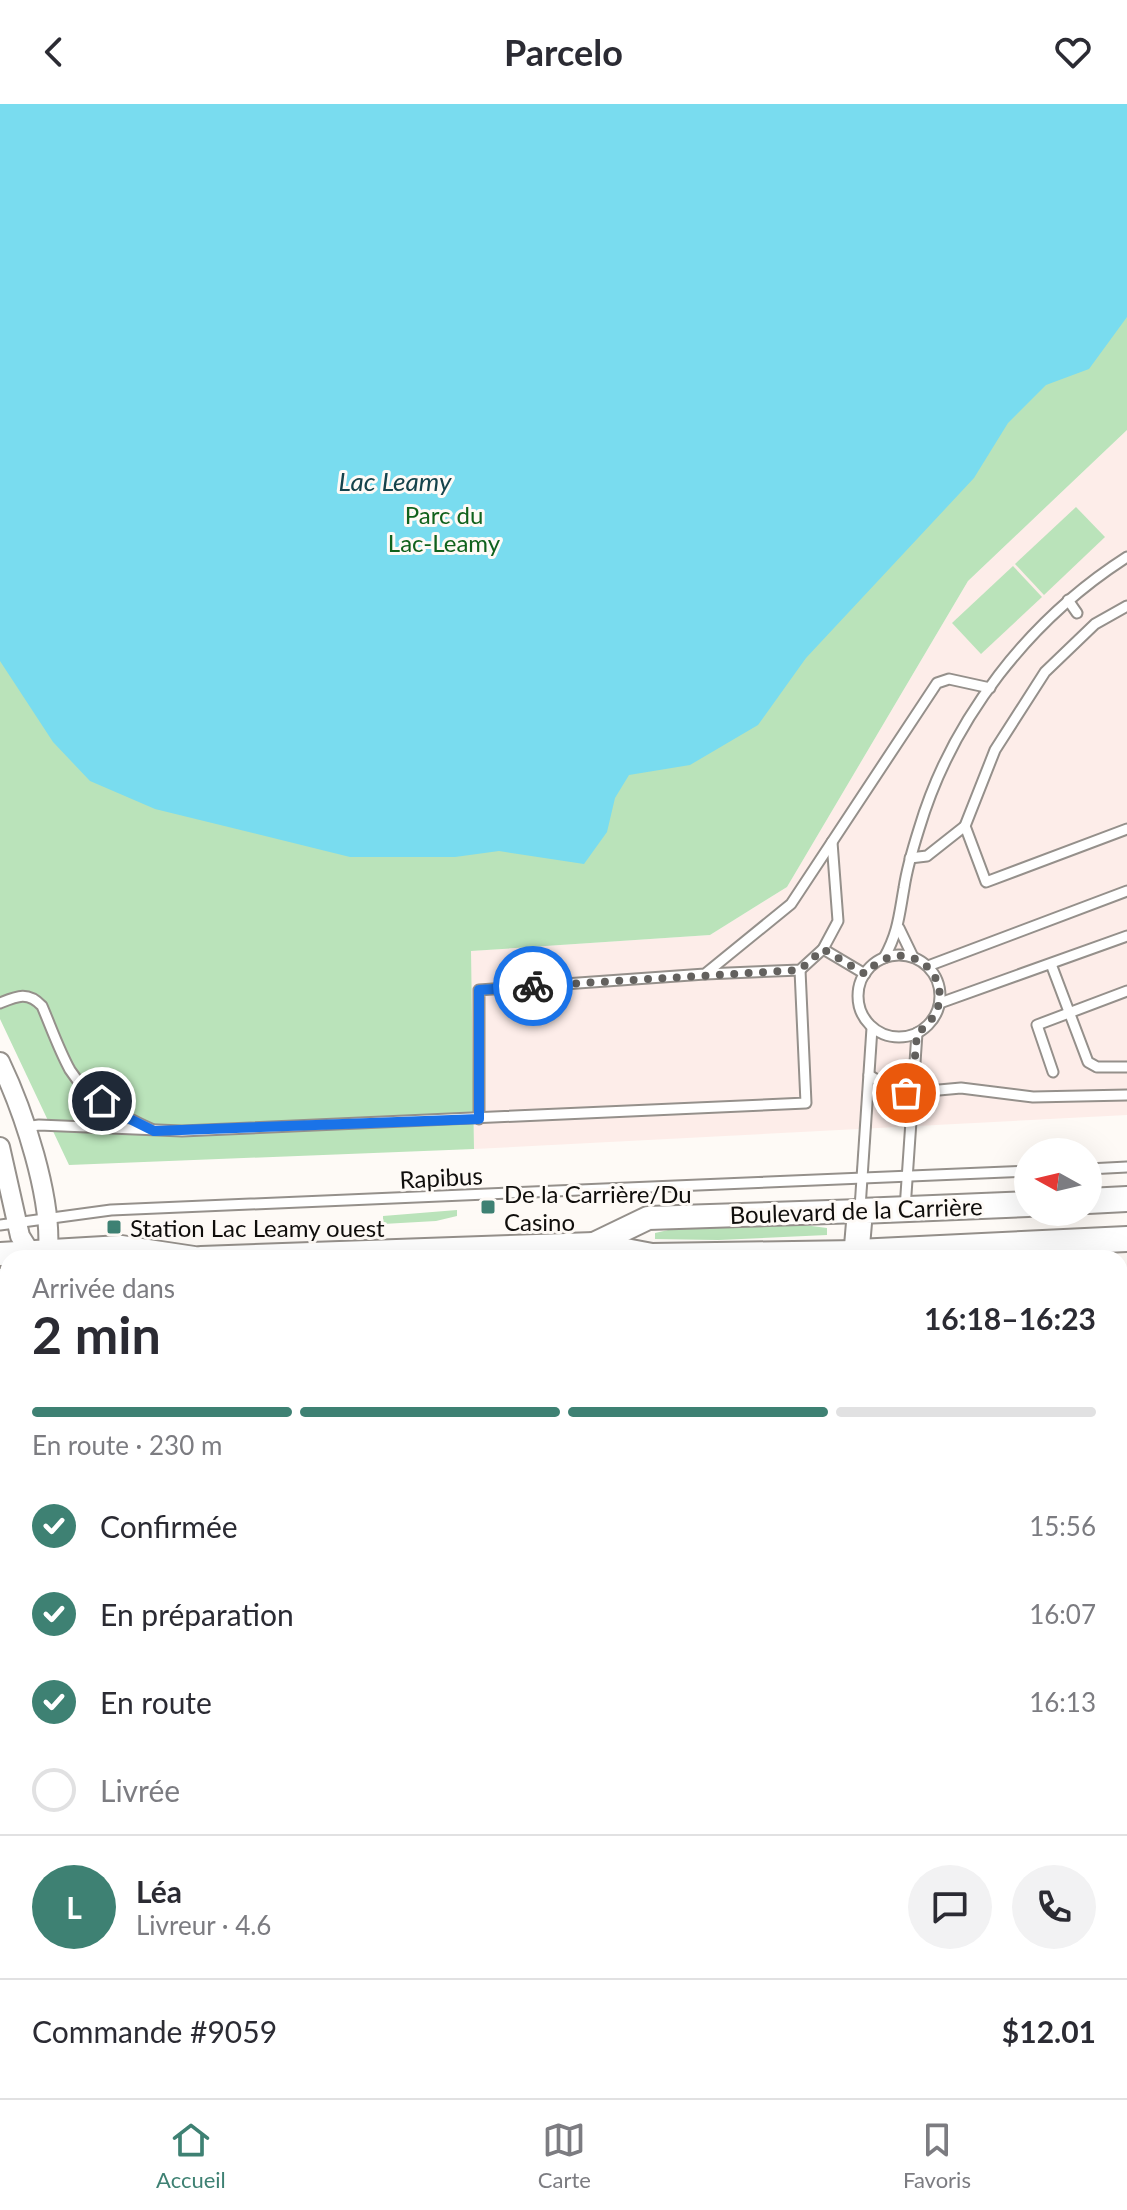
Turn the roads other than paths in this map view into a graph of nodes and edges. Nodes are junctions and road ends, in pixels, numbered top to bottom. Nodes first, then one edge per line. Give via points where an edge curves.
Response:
1 (1127, 557) edge
2 (1068, 600) junction
3 (1127, 606) edge
4 (1077, 613) dead end
5 (990, 688) junction
6 (965, 826) junction
7 (1127, 829) edge
8 (832, 842) junction
9 (910, 858) junction
10 (1127, 891) edge
11 (899, 928) junction
12 (1127, 936) edge
13 (823, 949) junction
14 (913, 957) junction
15 (884, 958) junction
16 (1051, 964) junction
17 (928, 966) junction
18 (800, 970) junction
19 (705, 974) junction
20 (865, 974) junction
21 (1127, 991) edge
22 (0, 1003) edge
23 (940, 1003) junction
24 (1071, 1013) junction
25 (872, 1028) junction
26 (917, 1033) junction
27 (0, 1062) edge
28 (1127, 1067) edge
29 (1053, 1072) dead end
30 (869, 1075) junction
31 (912, 1093) junction
32 (1127, 1095) edge
33 (479, 1119) junction
34 (25, 1127) junction
35 (154, 1131) junction
36 (0, 1147) edge
37 (1127, 1167) edge
38 (1102, 1168) edge
39 (1014, 1172) edge
40 (906, 1177) junction
41 (862, 1178) junction
42 (1127, 1199) edge
43 (1102, 1200) edge
44 (1014, 1205) edge
45 (905, 1209) junction
46 (860, 1211) junction
47 (47, 1218) junction
48 (8, 1224) edge
49 (1127, 1239) edge
50 (594, 1244) junction
51 (34, 1250) edge
52 (41, 1250) edge
53 (90, 1250) edge
54 (141, 1250) edge
55 (426, 1250) edge
56 (618, 1250) edge
57 (856, 1250) edge
58 (903, 1250) edge
59 (1093, 1250) edge

1 - 2 lane
2 - 4 lane
2 - 5 lane
3 - 6 lane via 1095,624 1045,672 995,750
5 - 8 lane via 949,679 937,683
5 - 9 lane via 945,763
6 - 7 lane via 986,882
6 - 9 lane via 927,856
8 - 13 lane via 838,921
8 - 19 lane via 791,904
9 - 11 lane
10 - 17 lane
11 - 14 lane
11 - 15 lane
12 - 16 lane
13 - 18 lane
13 - 20 lane
14 - 15 lane
14 - 17 lane
15 - 20 lane
16 - 23 lane
16 - 24 lane
17 - 23 lane via 938,983
18 - 19 lane
18 - 33 lane via 806,1103
19 - 33 lane via 479,990
20 - 25 lane via 858,996
21 - 24 lane
22 - 35 lane via 23,995 35,999 82,1085 118,1113
23 - 26 lane via 928,1026
24 - 28 lane via 1091,1064
24 - 29 lane via 1037,1025
25 - 26 lane via 894,1037
25 - 30 lane
26 - 31 lane
27 - 34 street
30 - 31 lane via 895,1091
30 - 41 lane
31 - 32 lane via 961,1088 1033,1097
31 - 40 lane
33 - 35 lane
34 - 35 lane
34 - 47 street
36 - 48 street
37 - 38 lane
39 - 40 lane, Rapibus
40 - 41 lane, Rapibus
40 - 45 lane
41 - 46 lane
41 - 47 lane, Rapibus via 111,1210
42 - 43 main road
44 - 45 main road, Boulevard de la Carrière
45 - 46 main road, Boulevard de la Carrière
45 - 58 main road
46 - 50 street, Boulevard de la Carrière via 648,1218
46 - 57 main road
47 - 48 lane, Rapibus
47 - 52 street via 49,1232
48 - 51 street
49 - 59 main road, Boulevard de la Carrière
50 - 55 street, Boulevard de la Carrière
50 - 56 street, Boulevard de la Carrière
53 - 54 street

